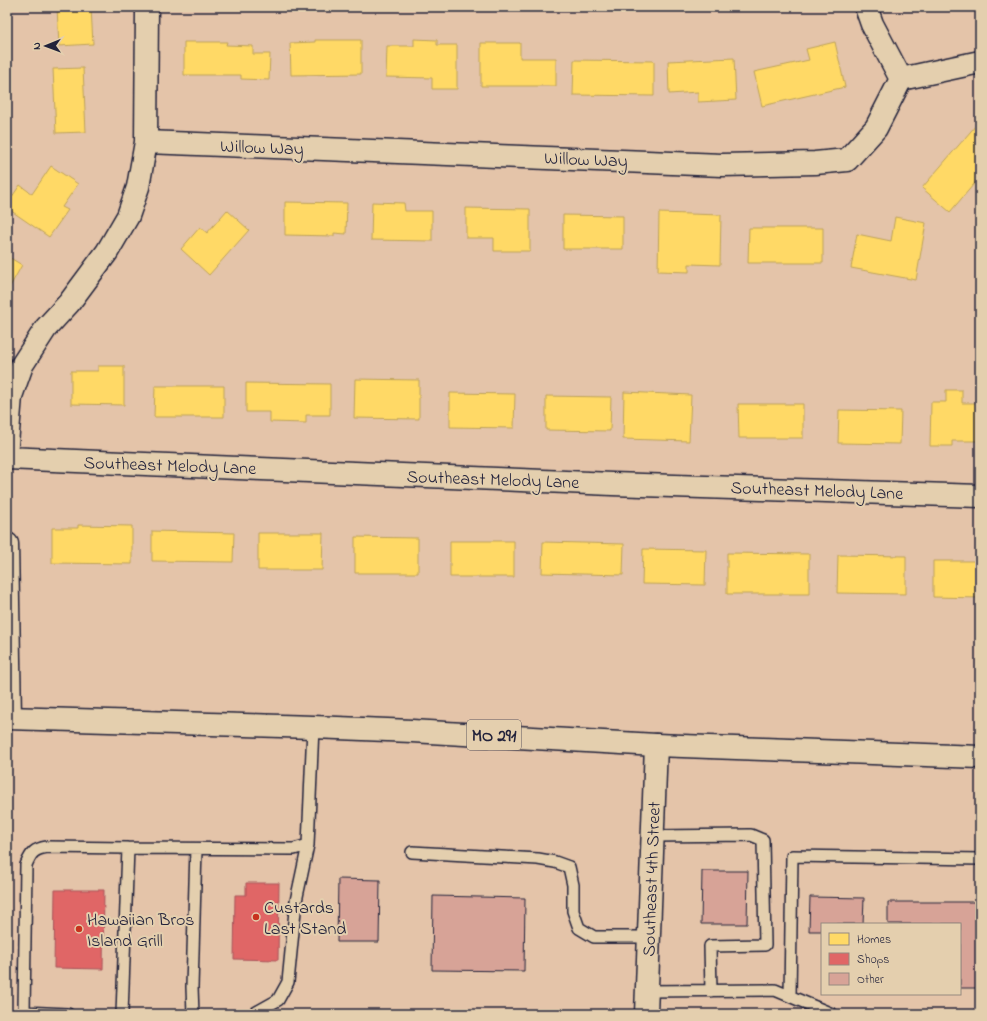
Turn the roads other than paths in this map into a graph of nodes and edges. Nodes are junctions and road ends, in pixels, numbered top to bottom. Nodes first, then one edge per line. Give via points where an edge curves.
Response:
1 (147, 7) edge
2 (866, 7) edge
3 (980, 62) edge
4 (901, 79) junction
5 (146, 142) junction
6 (7, 444) edge
7 (7, 458) edge
8 (980, 496) edge
9 (7, 544) edge
10 (7, 600) edge
11 (8, 718) edge
12 (313, 727) junction
13 (656, 745) junction
14 (980, 757) edge
15 (653, 836) junction
16 (308, 845) junction
17 (128, 848) junction
18 (196, 849) junction
19 (412, 852) dead end
20 (980, 859) edge
21 (649, 937) junction
22 (647, 991) junction
23 (711, 991) junction
24 (790, 996) junction
25 (23, 1013) edge
26 (68, 1014) edge
27 (122, 1014) edge
28 (193, 1014) edge
29 (253, 1014) edge
30 (646, 1014) edge
31 (832, 1014) edge

1 - 5 street
2 - 4 street via 872,24
3 - 4 street
4 - 5 street, Willow Way via 876,128 847,160 815,163 722,165
5 - 6 street via 138,187 128,216 107,252 69,304 46,328 22,365 11,396
7 - 8 street, Southeast Melody Lane
9 - 10 street
10 - 11 street
11 - 12 street, MO 291
12 - 13 street, MO 291
12 - 16 lane
13 - 14 street, MO 291
13 - 15 street, Southeast 4th Street
15 - 21 street, Southeast 4th Street
15 - 23 lane via 751,836 763,840 765,945 710,946
16 - 18 lane via 294,849
16 - 29 lane via 296,901 288,982 278,1000
17 - 18 lane
17 - 25 lane via 47,847 38,849 30,856 26,865
17 - 27 lane
18 - 28 lane
19 - 21 lane via 555,862 568,867 573,911 579,928 594,937
20 - 24 lane via 792,856
21 - 22 street, Southeast 4th Street
22 - 23 lane
22 - 30 street, Southeast 4th Street
23 - 24 lane via 776,990
24 - 31 lane
25 - 26 lane

